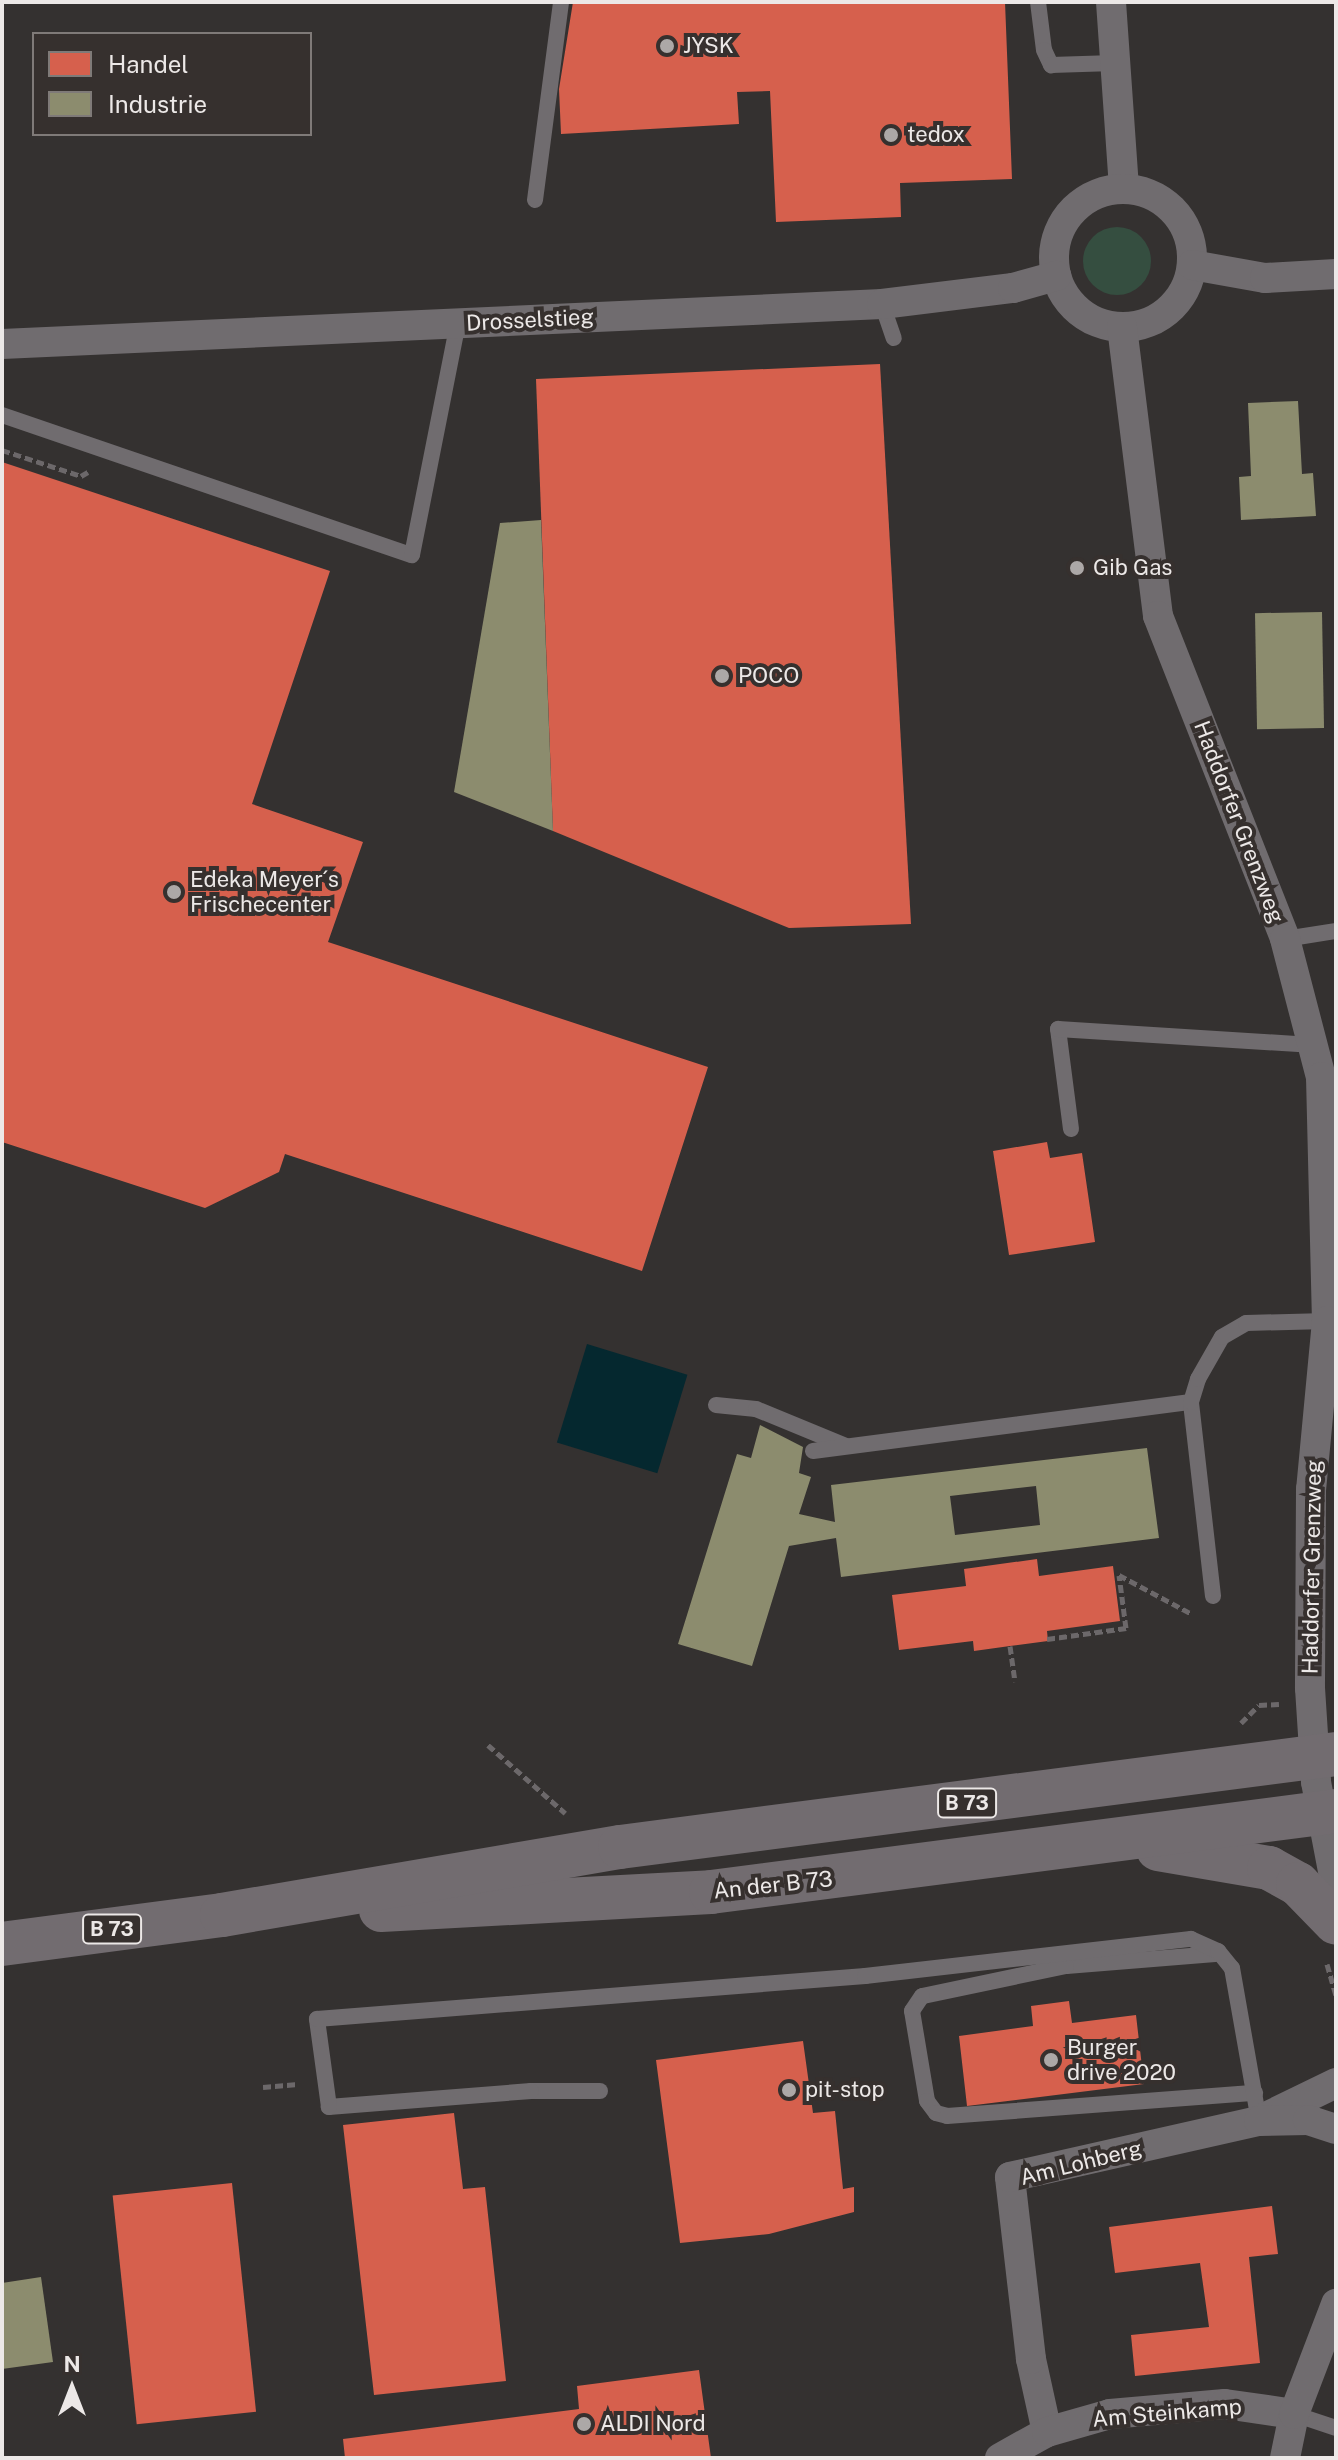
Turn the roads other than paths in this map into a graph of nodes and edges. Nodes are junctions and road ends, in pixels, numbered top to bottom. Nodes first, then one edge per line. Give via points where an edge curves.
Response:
1 (561, 2) edge
2 (1038, 2) edge
3 (1111, 2) edge
4 (1114, 63) junction
5 (1124, 188) junction
6 (535, 200) dead end
7 (1192, 265) junction
8 (1336, 274) edge
9 (1056, 276) junction
10 (882, 304) junction
11 (458, 323) junction
12 (1122, 327) junction
13 (894, 338) dead end
14 (2, 344) edge
15 (2, 415) edge
16 (1336, 931) edge
17 (1285, 939) junction
18 (1315, 1045) junction
19 (1071, 1129) dead end
20 (1327, 1321) junction
21 (1336, 1367) edge
22 (1191, 1402) junction
23 (716, 1405) dead end
24 (847, 1447) junction
25 (813, 1451) dead end
26 (1213, 1596) dead end
27 (1325, 1756) edge
28 (1328, 1812) edge
29 (1108, 1842) junction
30 (1336, 1887) edge
31 (222, 1915) junction
32 (1336, 1923) edge
33 (2, 1944) edge
34 (1224, 1957) junction
35 (1336, 2083) edge
36 (600, 2091) dead end
37 (1257, 2107) junction
38 (1336, 2129) edge
39 (1336, 2304) edge
40 (1294, 2414) junction
41 (1336, 2428) edge
42 (1047, 2432) junction
43 (1000, 2458) edge
44 (1285, 2458) edge

1 - 6 lane
2 - 4 lane via 1051,65
3 - 4 street
4 - 5 street
5 - 7 street via 1157,198 1182,221
5 - 9 street via 1083,200 1068,215 1055,245
7 - 8 street via 1265,278
7 - 12 street via 1187,285 1169,309 1142,325
9 - 10 street, Drosselstieg via 1013,288
9 - 12 street via 1080,313
10 - 11 street, Drosselstieg
10 - 13 lane
11 - 14 street, Drosselstieg
11 - 15 lane via 412,555
12 - 17 street, Haddorfer Grenzweg via 1158,616
16 - 17 lane
17 - 18 street, Haddorfer Grenzweg
18 - 19 lane via 1058,1029
18 - 20 street, Haddorfer Grenzweg via 1325,1128
20 - 21 street, Haddorfer Grenzweg
20 - 22 lane via 1246,1323 1222,1337
20 - 27 street, Haddorfer Grenzweg via 1311,1489
22 - 24 lane
22 - 26 lane
23 - 24 lane via 756,1409
24 - 25 lane
27 - 28 street, Haddorfer Grenzweg
27 - 31 main road, An der B 73 / B 73 via 620,1847
28 - 29 main road, An der B 73 / B 73
28 - 30 street
29 - 31 main road, An der B 73 / B 73 via 618,1900
29 - 32 main road via 1269,1868 1298,1884
31 - 33 main road, An der B 73 / B 73
34 - 36 lane via 1203,1941 1173,1938 865,1976 317,2019 329,2107 531,2091
34 - 37 lane via 1232,1968
34 - 37 lane via 1203,1951 1094,1963 922,1996 912,2011 927,2101 936,2113 947,2116
35 - 37 street, Am Lohberg
37 - 38 street, Am Lohberg
37 - 42 street, Am Lohberg via 1010,2177 1031,2359
39 - 40 street
40 - 41 lane
40 - 42 street, Am Steinkamp via 1246,2405 1194,2406 1110,2414
40 - 44 street
42 - 43 street, Am Steinkamp

